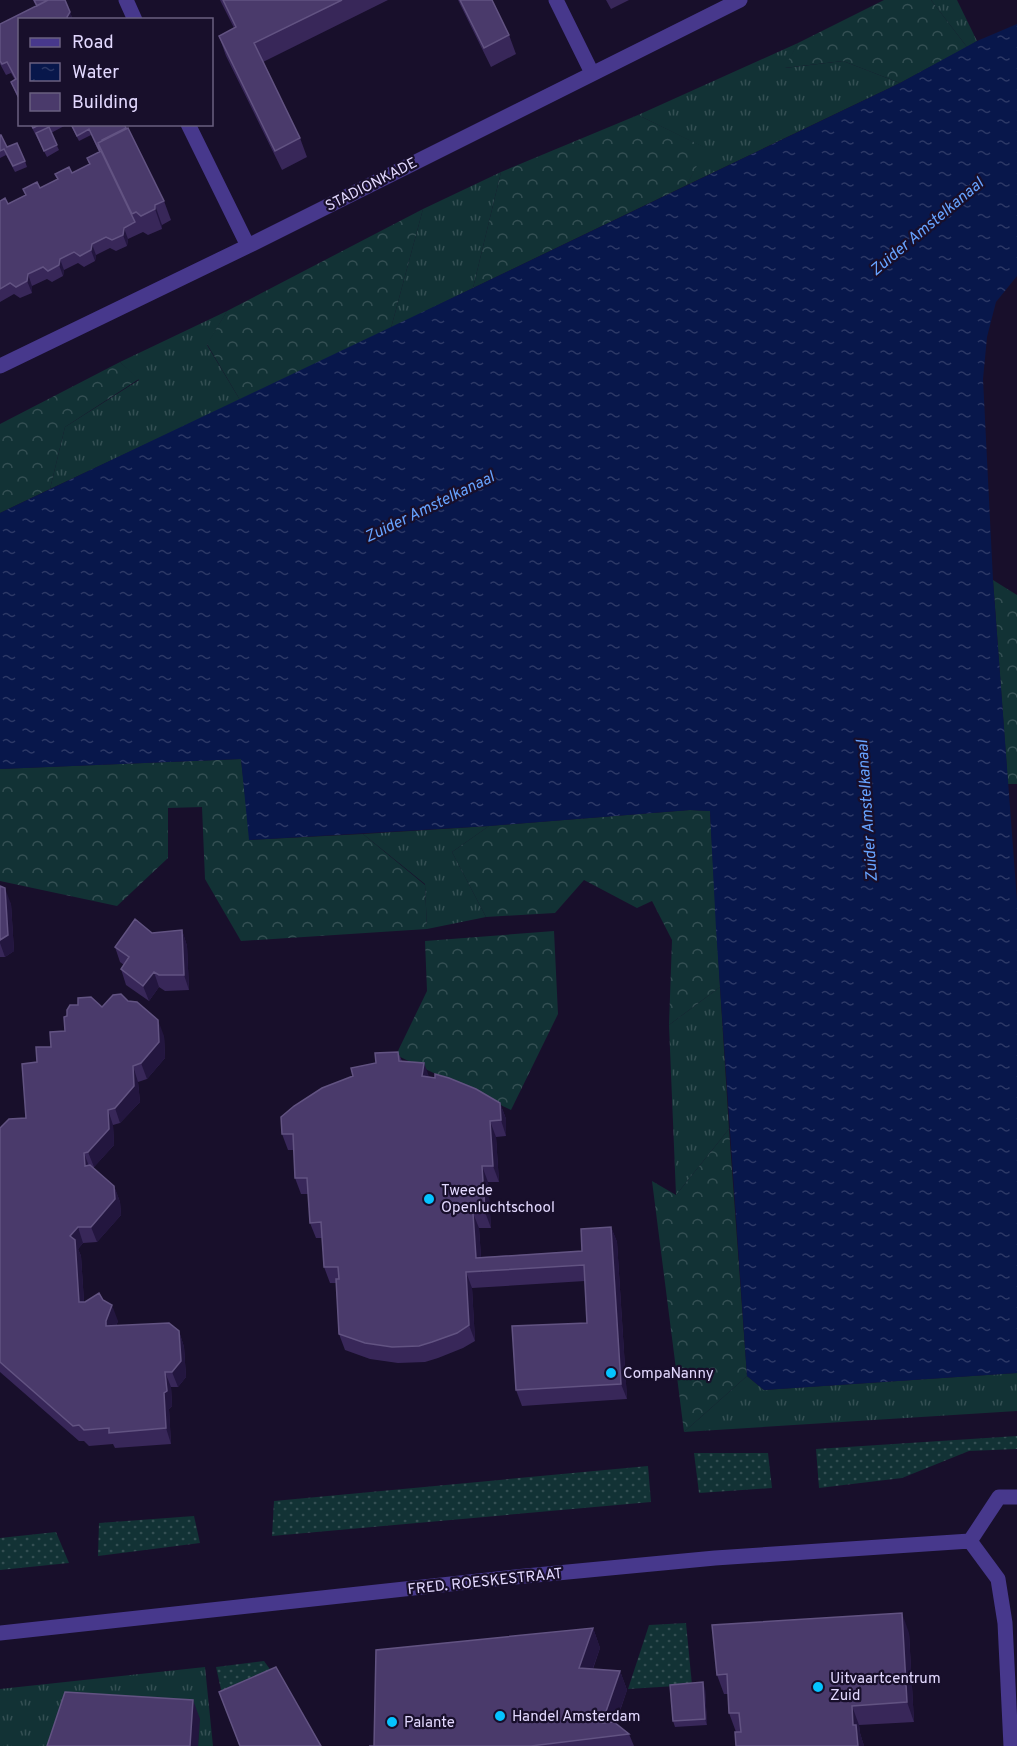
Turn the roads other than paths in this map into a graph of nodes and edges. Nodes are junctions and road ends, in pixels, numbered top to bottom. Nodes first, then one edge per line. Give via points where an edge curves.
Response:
1 (126, 0) edge
2 (556, 0) edge
3 (740, 0) edge
4 (134, 18) edge
5 (592, 73) junction
6 (189, 126) edge
7 (248, 246) junction
8 (0, 366) edge
9 (1017, 1497) edge
10 (970, 1541) junction
11 (0, 1633) edge
12 (1011, 1746) edge

1 - 4 street
2 - 5 street
3 - 5 street, STADIONKADE
5 - 7 street, STADIONKADE
6 - 7 street
7 - 8 street, STADIONKADE
9 - 10 street via 999,1497
10 - 11 street, FRED. ROESKESTRAAT via 715,1558
10 - 12 street via 998,1579 1005,1623

